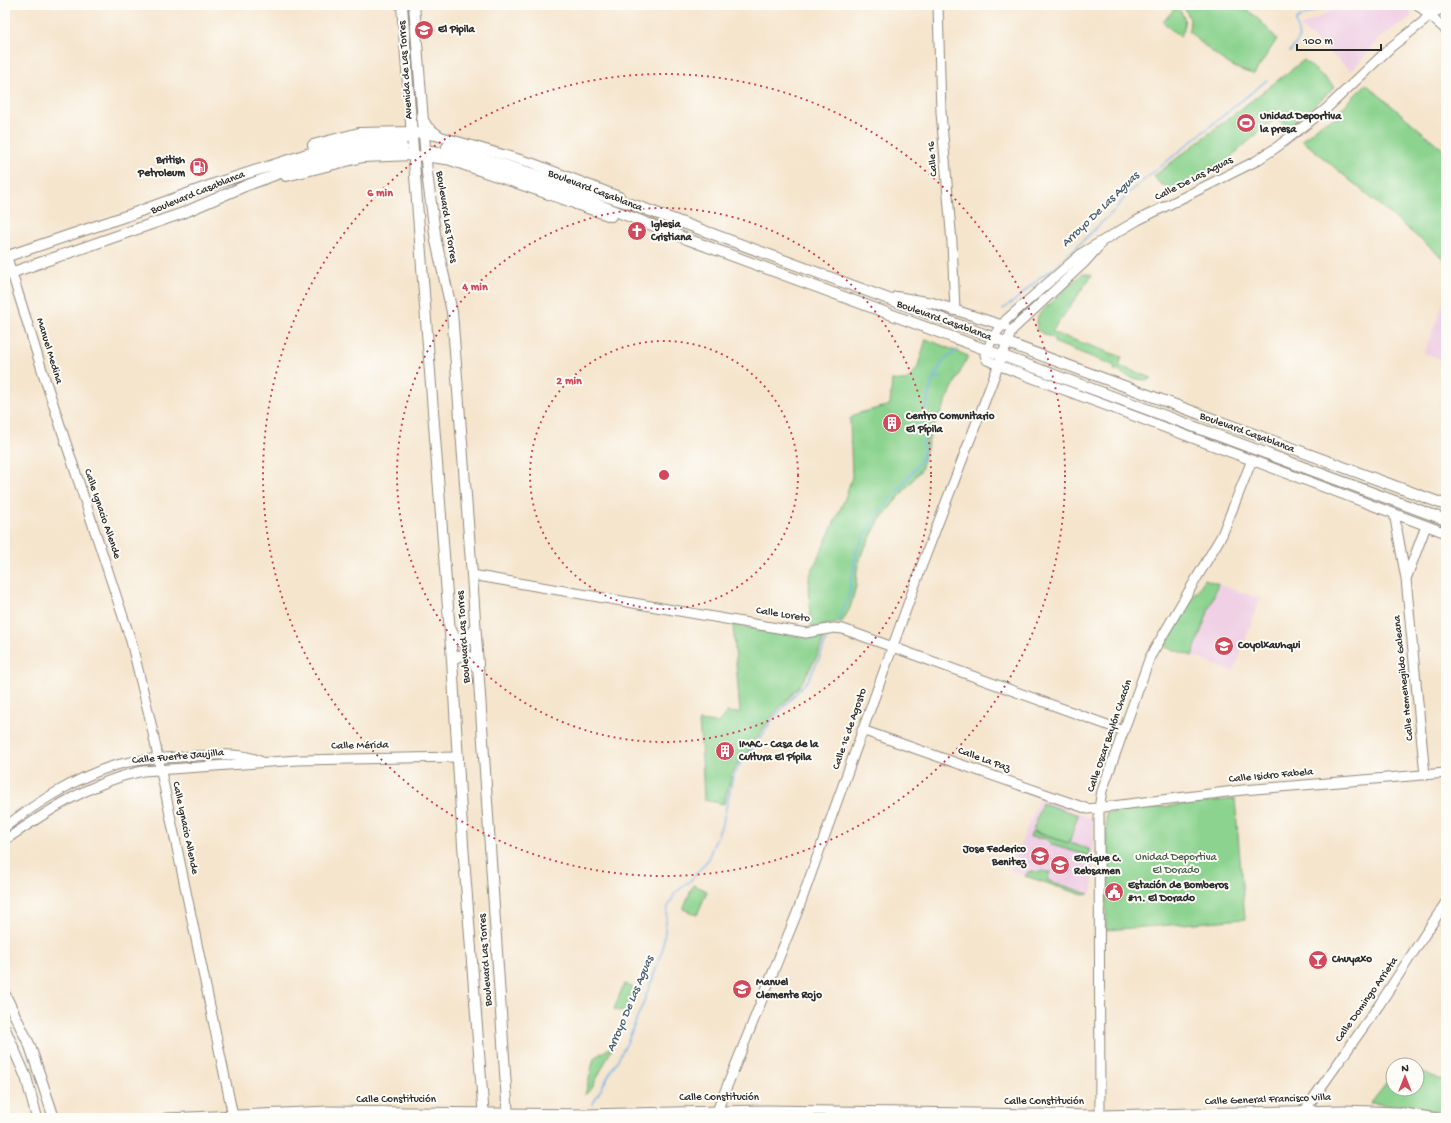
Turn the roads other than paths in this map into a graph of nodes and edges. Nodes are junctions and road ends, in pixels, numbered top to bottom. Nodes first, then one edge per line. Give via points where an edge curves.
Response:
1 (402, 5) edge
2 (414, 5) edge
3 (938, 5) edge
4 (1418, 5) edge
5 (1446, 7) edge
6 (1446, 14) edge
7 (1431, 17) junction
8 (1446, 30) edge
9 (422, 115) junction
10 (411, 132) junction
11 (423, 134) junction
12 (439, 136) junction
13 (429, 150) junction
14 (413, 155) junction
15 (264, 167) junction
16 (268, 178) junction
17 (576, 204) joint
18 (637, 206) junction
19 (636, 220) junction
20 (1100, 244) junction
21 (6, 255) edge
22 (9, 274) edge
23 (877, 295) junction
24 (954, 310) junction
25 (1001, 325) junction
26 (1012, 330) junction
27 (993, 337) junction
28 (1007, 342) junction
29 (987, 349) junction
30 (1002, 355) junction
31 (998, 365) junction
32 (71, 458) joint
33 (1252, 460) junction
34 (1446, 505) edge
35 (1394, 513) junction
36 (1446, 520) edge
37 (1426, 526) junction
38 (1446, 534) edge
39 (472, 575) junction
40 (1406, 580) junction
41 (449, 624) junction
42 (475, 624) junction
43 (891, 648) junction
44 (452, 660) junction
45 (478, 675) junction
46 (862, 730) junction
47 (1124, 731) junction
48 (458, 757) junction
49 (158, 758) junction
50 (249, 760) junction
51 (160, 770) junction
52 (1446, 773) edge
53 (1425, 775) junction
54 (1099, 808) junction
55 (5, 826) edge
56 (5, 840) edge
57 (1446, 902) edge
58 (5, 995) edge
59 (5, 1029) edge
60 (1305, 1110) junction
61 (717, 1111) junction
62 (339, 1112) junction
63 (811, 1115) edge
64 (232, 1116) junction
65 (484, 1116) edge
66 (508, 1116) edge
67 (1100, 1116) edge
68 (1187, 1116) edge
69 (1209, 1116) edge
70 (37, 1118) edge
71 (54, 1118) edge
72 (166, 1118) edge
73 (322, 1118) edge
74 (1437, 1118) edge

1 - 10 main road, Avenida de Las Torres
2 - 9 main road, Avenida de Las Torres
3 - 24 street, Calle 16 via 941,112 952,243
4 - 7 street
5 - 7 street
6 - 7 street
7 - 8 street
7 - 20 street, Calle De Las Aguas via 1390,46 1346,91 1297,133 1256,161 1138,220
9 - 11 main road, Avenida de Las Torres
9 - 12 main road via 427,127
10 - 11 street
10 - 14 main road, Avenida de Las Torres
10 - 15 main road via 377,132 334,138 283,156
11 - 12 street
11 - 13 main road, Avenida de Las Torres
12 - 18 street via 532,163 609,192
13 - 14 street
13 - 17 street via 450,160
13 - 18 main road, Boulevard Casablanca via 491,160
13 - 19 main road, Boulevard Casablanca via 549,186
13 - 39 main road, Boulevard Las Torres via 436,240 451,306
14 - 16 main road via 363,157 297,174
14 - 41 main road, Boulevard Las Torres
15 - 16 main road, Boulevard Casablanca via 326,148 367,141 403,144 323,157
15 - 21 main road, Boulevard Casablanca
16 - 22 main road, Boulevard Casablanca via 183,213
17 - 19 main road via 618,218
18 - 23 main road, Boulevard Casablanca
19 - 29 main road, Boulevard Casablanca
20 - 25 street, Calle De Las Aguas via 1082,253
20 - 26 street, Calle De Las Aguas via 1084,263
21 - 22 street, Manuel Medina
22 - 32 street, Manuel Medina
23 - 24 main road via 932,303
23 - 27 main road, Boulevard Casablanca
24 - 25 street
25 - 26 street
25 - 27 street, Calle De Las Aguas
26 - 28 street, Calle De Las Aguas
27 - 28 main road, Boulevard Casablanca
27 - 29 street, Calle De Las Aguas
28 - 30 street, Calle De Las Aguas
28 - 34 main road, Boulevard Casablanca
29 - 30 main road, Boulevard Casablanca
29 - 31 street via 985,358
30 - 31 street, Calle 16 de Agosto
30 - 36 main road, Boulevard Casablanca
31 - 33 street
31 - 43 street, Calle 16 de Agosto
32 - 49 street, Calle Ignacio Allende via 131,641
33 - 35 street
33 - 47 street, Calle Oscar Baylón Chacón via 1222,535 1154,649
35 - 37 street
35 - 40 street, Calle Hemenegildo Galeana
37 - 38 street
37 - 40 street, Calle Hemenegildo Galeana
39 - 42 main road, Boulevard Las Torres
39 - 43 street, Calle Loreto via 806,633 839,628
40 - 53 street, Calle Hemenegildo Galeana
41 - 42 main road via 455,638 461,642 470,639
41 - 44 main road, Boulevard Las Torres
42 - 45 main road, Boulevard Las Torres
43 - 46 street, Calle 16 de Agosto
43 - 47 street, Calle Loreto
44 - 45 main road via 460,654 469,656
44 - 48 main road, Boulevard Las Torres
45 - 66 main road, Boulevard Las Torres
46 - 54 street, Calle La Paz via 1088,809
46 - 61 street, Calle 16 de Agosto via 797,913
47 - 54 street, Calle Oscar Baylón Chacón via 1108,771
48 - 50 street, Calle Mérida via 261,762
48 - 65 main road, Boulevard Las Torres
49 - 50 street, Calle Fuerte Jaujilla via 205,755
49 - 51 street, Calle Ignacio Allende
49 - 55 street, Calle Fuerte Jaujilla via 113,766 80,780
50 - 51 street, Calle Fuerte Jaujilla
51 - 56 street, Calle Fuerte Jaujilla via 126,774 94,786
51 - 64 street, Calle Ignacio Allende
52 - 53 street, Calle Isidro Fabela
53 - 54 street, Calle Isidro Fabela via 1243,790
54 - 67 street, Calle Oscar Baylón Chacón
57 - 60 street, Calle Domingo Arrieta
58 - 71 main road via 30,1046
59 - 70 main road via 24,1071
60 - 69 street, Calle General Francisco Villa
60 - 74 street, Calle General Francisco Villa via 1386,1112
61 - 63 street, Calle Constitución
61 - 66 street, Calle Constitución
62 - 64 street, Calle Constitución
62 - 65 street, Calle Constitución
62 - 73 street, Calle Constitución
63 - 67 street, Calle Constitución
64 - 72 street, Calle Constitución
65 - 66 street, Calle Constitución
67 - 68 street, Calle General Francisco Villa
68 - 69 street, Calle General Francisco Villa

